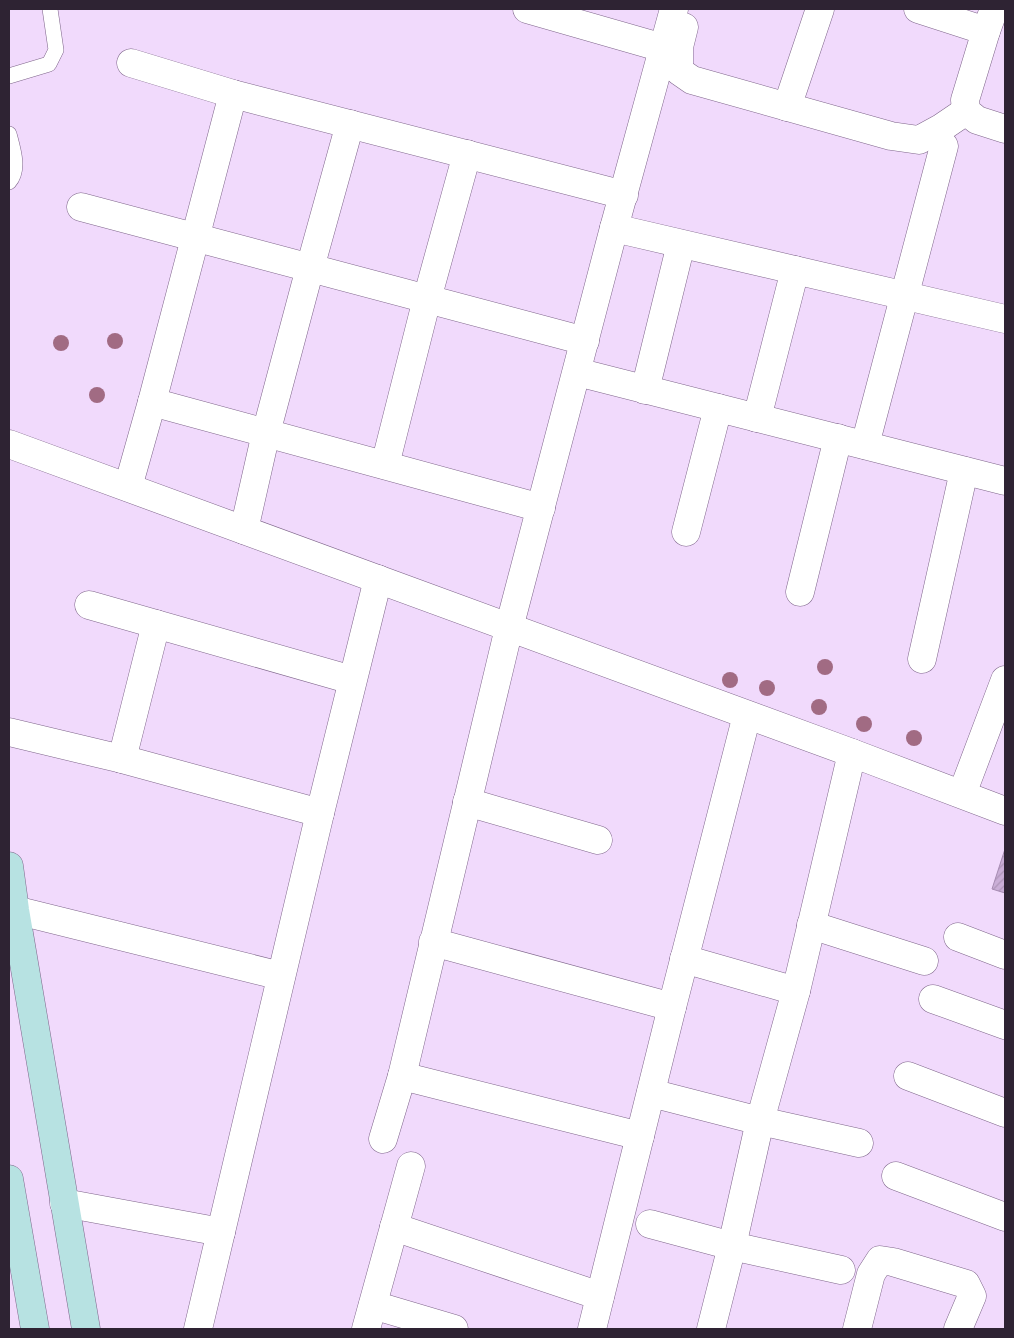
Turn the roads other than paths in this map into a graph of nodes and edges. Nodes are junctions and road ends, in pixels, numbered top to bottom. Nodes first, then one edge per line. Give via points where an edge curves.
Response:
1 (50, 9) edge
2 (527, 9) edge
3 (674, 9) edge
4 (690, 9) edge
5 (820, 9) edge
6 (918, 9) edge
7 (599, 19) edge
8 (990, 20) edge
9 (663, 48) junction
10 (131, 63) dead end
11 (9, 76) edge
12 (233, 94) junction
13 (787, 107) junction
14 (966, 111) junction
15 (350, 124) junction
16 (1005, 129) edge
17 (9, 134) edge
18 (944, 146) dead end
19 (467, 154) junction
20 (9, 182) edge
21 (624, 195) junction
22 (81, 207) dead end
23 (614, 228) junction
24 (195, 237) junction
25 (681, 244) junction
26 (310, 268) junction
27 (795, 270) junction
28 (903, 295) junction
29 (427, 299) junction
30 (1005, 319) edge
31 (585, 341) junction
32 (577, 372) junction
33 (645, 390) junction
34 (152, 402) junction
35 (718, 408) junction
36 (757, 418) junction
37 (266, 433) junction
38 (838, 438) junction
39 (9, 444) edge
40 (865, 445) junction
41 (385, 465) junction
42 (964, 471) junction
43 (1005, 481) edge
44 (128, 487) junction
45 (541, 508) junction
46 (244, 530) junction
47 (686, 532) dead end
48 (378, 579) junction
49 (800, 592) dead end
50 (89, 605) dead end
51 (156, 624) junction
52 (509, 628) junction
53 (922, 659) dead end
54 (352, 680) junction
55 (1005, 680) edge
56 (747, 715) junction
57 (9, 732) edge
58 (852, 753) junction
59 (122, 760) junction
60 (962, 794) junction
61 (467, 802) junction
62 (1005, 811) edge
63 (320, 813) junction
64 (598, 840) dead end
65 (9, 866) edge
66 (14, 910) junction
67 (811, 925) junction
68 (958, 937) dead end
69 (433, 942) junction
70 (1005, 955) edge
71 (684, 959) junction
72 (924, 961) dead end
73 (281, 976) junction
74 (796, 991) junction
75 (933, 999) dead end
76 (672, 1007) junction
77 (1005, 1025) edge
78 (402, 1076) junction
79 (908, 1076) dead end
80 (651, 1093) junction
81 (1005, 1113) edge
82 (760, 1121) junction
83 (640, 1136) junction
84 (383, 1139) dead end
85 (859, 1143) dead end
86 (411, 1166) dead end
87 (896, 1176) dead end
88 (9, 1179) edge
89 (64, 1203) junction
90 (1005, 1217) edge
91 (650, 1224) dead end
92 (394, 1227) junction
93 (221, 1232) junction
94 (732, 1246) junction
95 (841, 1270) dead end
96 (600, 1296) junction
97 (370, 1317) edge
98 (35, 1329) edge
99 (86, 1329) edge
100 (198, 1329) edge
101 (454, 1329) edge
102 (592, 1329) edge
103 (711, 1329) edge
104 (857, 1329) edge
105 (958, 1329) edge

1 - 11 lane via 56,50 49,64
2 - 7 street
3 - 9 street
4 - 13 street via 678,47 679,71 692,80
5 - 13 street
6 - 8 street
7 - 9 street
8 - 14 street via 965,100
9 - 21 street
10 - 12 street
12 - 15 street
12 - 24 street
13 - 14 street via 892,136 919,140
14 - 16 street via 977,120
15 - 19 street
15 - 26 street
17 - 20 lane via 15,153 13,177
18 - 28 street
19 - 21 street
19 - 29 street
21 - 23 street
22 - 24 street
23 - 25 street
23 - 31 street
24 - 26 street
24 - 34 street
25 - 27 street
25 - 33 street
26 - 29 street
26 - 37 street
27 - 28 street
27 - 36 street
28 - 30 street
28 - 40 street
29 - 31 street
29 - 41 street
31 - 32 street
32 - 33 street
32 - 45 street
33 - 35 street
34 - 37 street
34 - 44 street
35 - 36 street
35 - 47 street
36 - 38 street
37 - 41 street
37 - 46 street
38 - 40 street
38 - 49 street
39 - 44 street
40 - 42 street
41 - 45 street
42 - 43 street
42 - 53 street
44 - 46 street
45 - 52 street
46 - 48 street
48 - 52 street
48 - 54 street
50 - 51 street
51 - 54 street
51 - 59 street
52 - 56 street
52 - 61 street
54 - 63 street
55 - 60 street
56 - 58 street
56 - 71 street
57 - 59 street
58 - 60 street
58 - 67 street
59 - 63 street
60 - 62 street
61 - 64 street
61 - 69 street
63 - 73 street
65 - 66 street
66 - 73 street
66 - 89 street
67 - 72 street
67 - 74 street
68 - 70 street
69 - 76 street
69 - 78 street
71 - 74 street
71 - 76 street
73 - 93 street
74 - 82 street
75 - 77 street
76 - 80 street
78 - 83 street
78 - 84 street
79 - 81 street
80 - 82 street
80 - 83 street
82 - 85 street
82 - 94 street
83 - 96 street
86 - 92 street
87 - 90 street
88 - 98 street
89 - 93 street
89 - 99 street
91 - 94 street
92 - 96 street
92 - 97 street
93 - 100 street
94 - 95 street
94 - 103 street
96 - 102 street
97 - 101 street
104 - 105 street via 871,1274 880,1260 966,1284 972,1296

